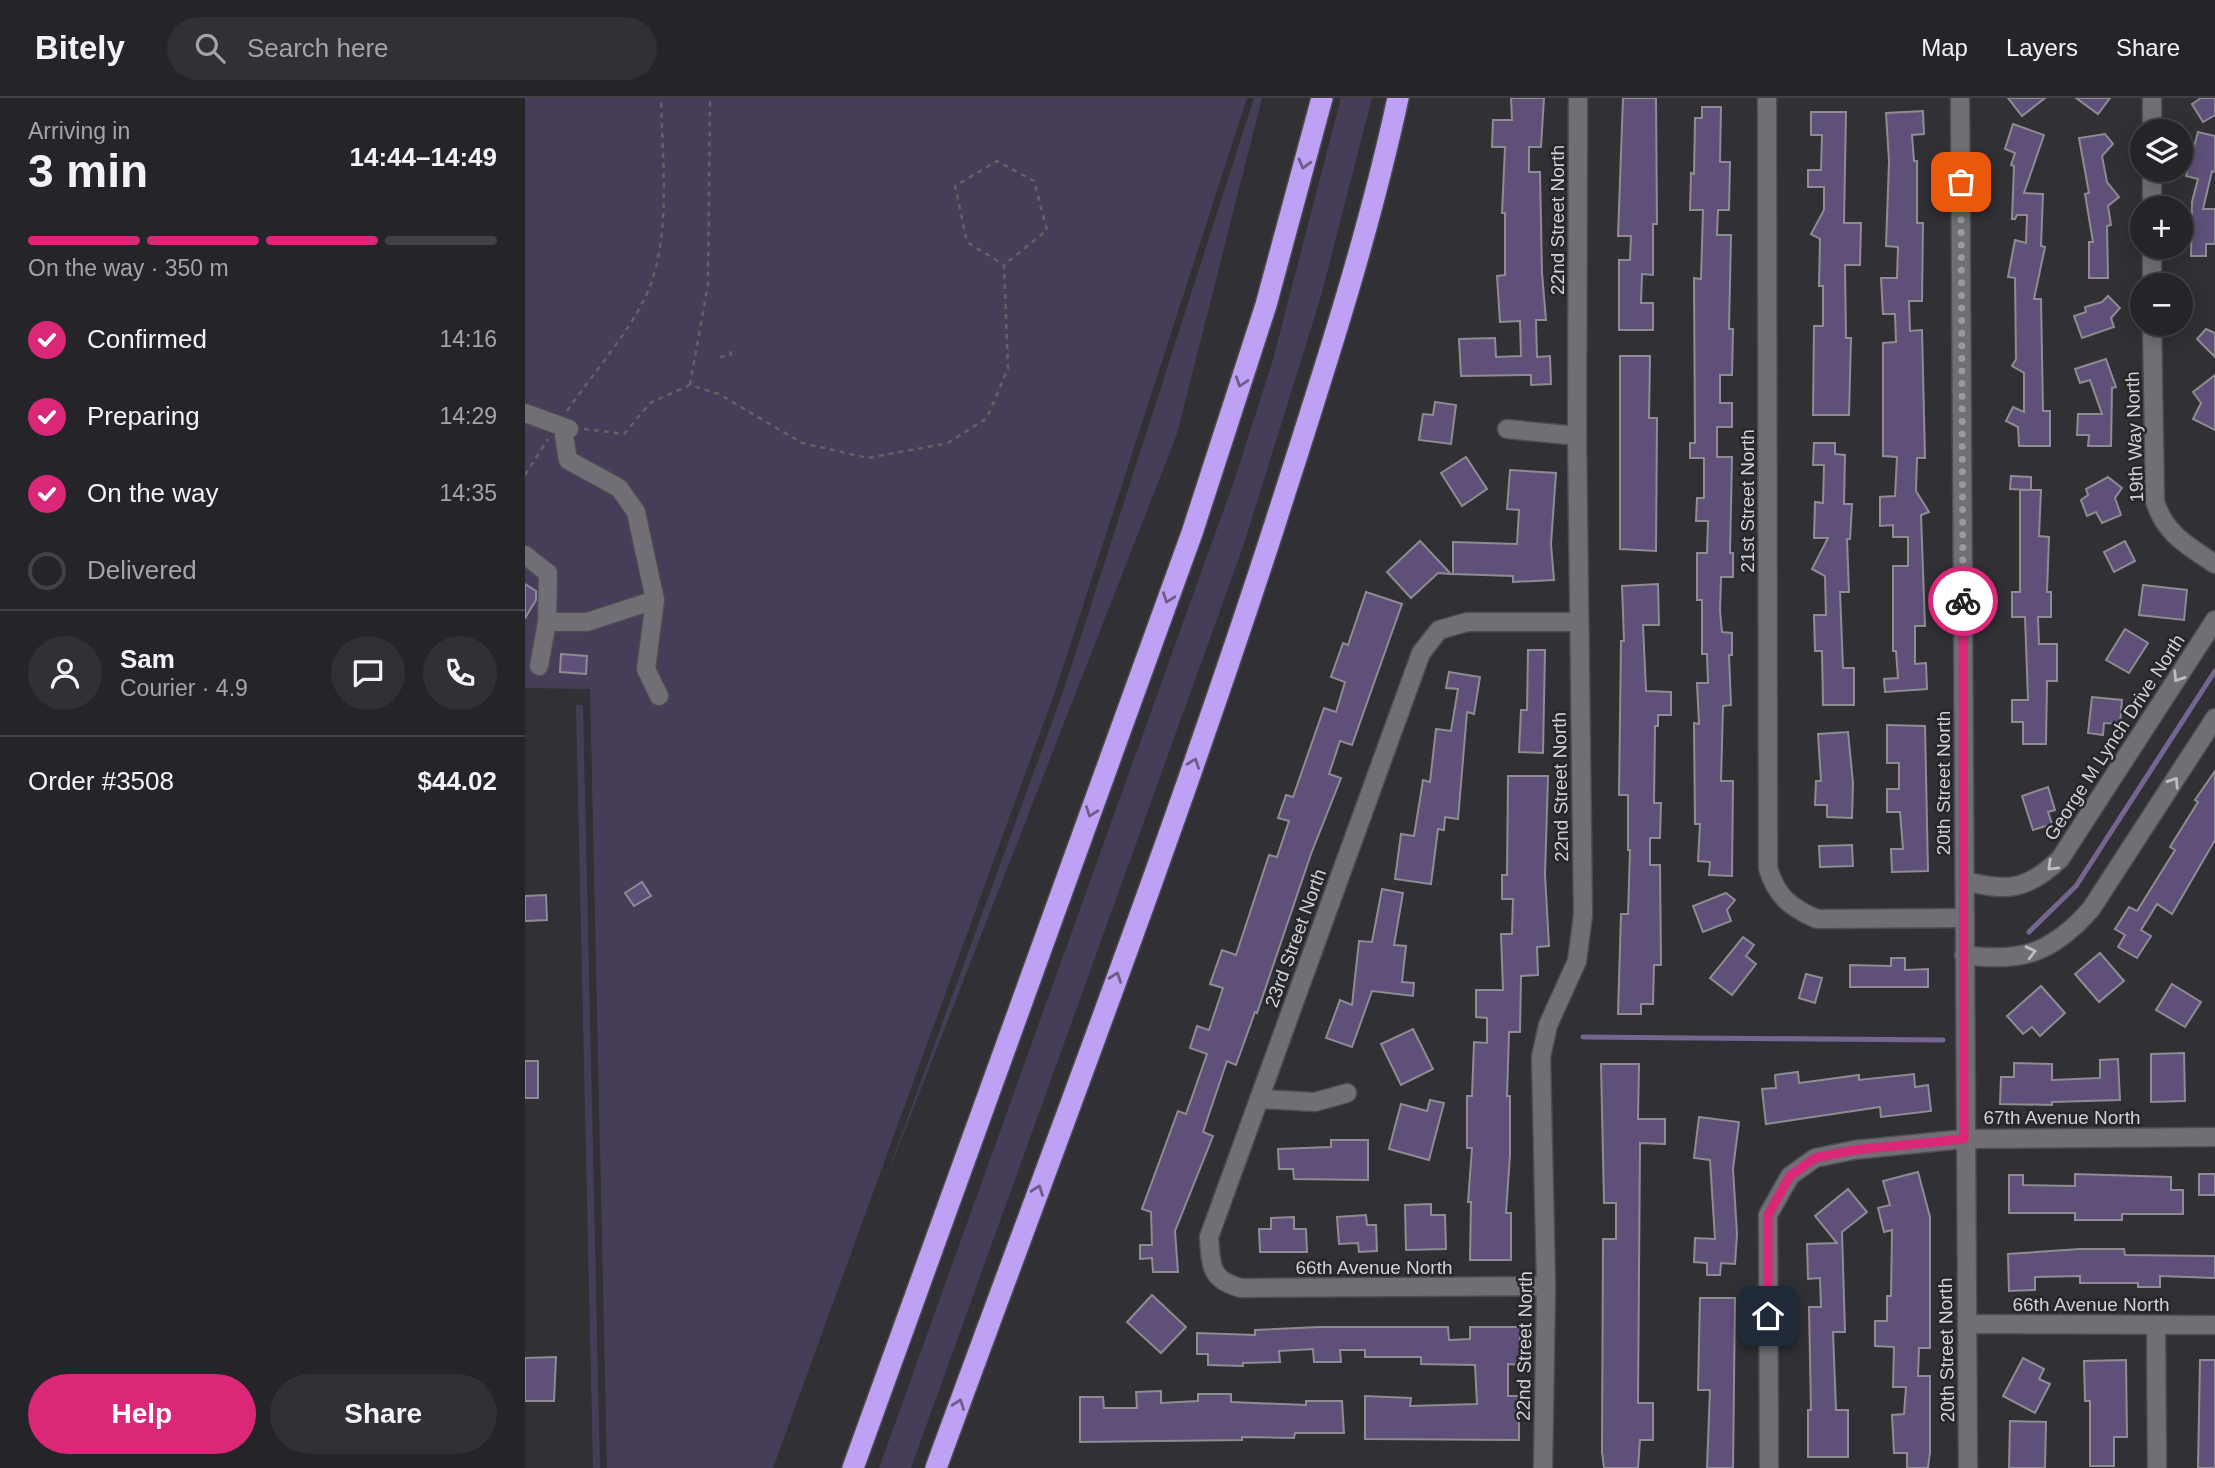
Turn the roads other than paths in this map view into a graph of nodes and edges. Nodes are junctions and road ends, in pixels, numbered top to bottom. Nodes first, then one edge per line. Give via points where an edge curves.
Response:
1 (1322, 98) edge
2 (1398, 98) edge
3 (1578, 98) edge
4 (1767, 98) edge
5 (1960, 98) edge
6 (2152, 98) edge
7 (2152, 119) edge
8 (2152, 336) edge
9 (532, 415) edge
10 (1507, 429) dead end
11 (1577, 436) junction
12 (525, 555) edge
13 (2215, 564) edge
14 (655, 600) junction
15 (2215, 620) edge
16 (547, 622) junction
17 (1579, 622) junction
18 (539, 666) dead end
19 (659, 696) dead end
20 (2215, 718) edge
21 (1965, 881) junction
22 (1964, 918) junction
23 (1964, 955) junction
24 (1346, 1093) dead end
25 (1259, 1099) junction
26 (2215, 1137) edge
27 (1964, 1139) junction
28 (1211, 1267) joint
29 (1546, 1286) junction
30 (1967, 1324) junction
31 (2156, 1325) junction
32 (2215, 1325) edge
33 (853, 1468) edge
34 (936, 1468) edge
35 (1543, 1468) edge
36 (1769, 1468) edge
37 (1968, 1468) edge
38 (2157, 1468) edge

1 -> 33 highway via 1266,305 1192,533
34 -> 2 highway via 1240,634 1375,199
3 - 11 street, 22nd Street North
4 - 22 street, 21st Street North via 1768,868 1773,887 1783,899 1817,919
5 - 21 street, 20th Street North
6 - 7 street
8 - 13 street, 19th Way North via 2155,500 2174,536
9 - 14 street via 569,430 568,460 619,488 635,512
10 - 11 street
11 - 17 street, 22nd Street North
12 - 16 street via 548,573
14 - 16 street via 587,622
14 - 19 street via 646,669
15 -> 21 street, George M Lynch Drive North via 2060,859 2038,880 2010,887 1990,888
16 - 18 street
17 - 25 street, 23rd Street North via 1467,622 1439,630 1421,653
17 - 29 street, 22nd Street North via 1583,915 1577,961 1548,1025 1541,1057
23 -> 20 street via 2014,956 2039,951 2069,935 2091,909
21 - 22 street, 20th Street North
22 - 23 street, 20th Street North
23 - 27 street, 20th Street North
24 - 25 street via 1315,1102
25 - 28 street, 23rd Street North via 1209,1237
26 - 27 street, 67th Avenue North
27 - 30 street, 20th Street North
27 - 36 street, 67th Avenue North via 1815,1158 1790,1176 1768,1215
28 - 29 street, 66th Avenue North via 1223,1284 1241,1288
29 - 35 street, 22nd Street North
30 - 31 street, 66th Avenue North
30 - 37 street, 20th Street North
31 - 32 street, 66th Avenue North
31 - 38 street

